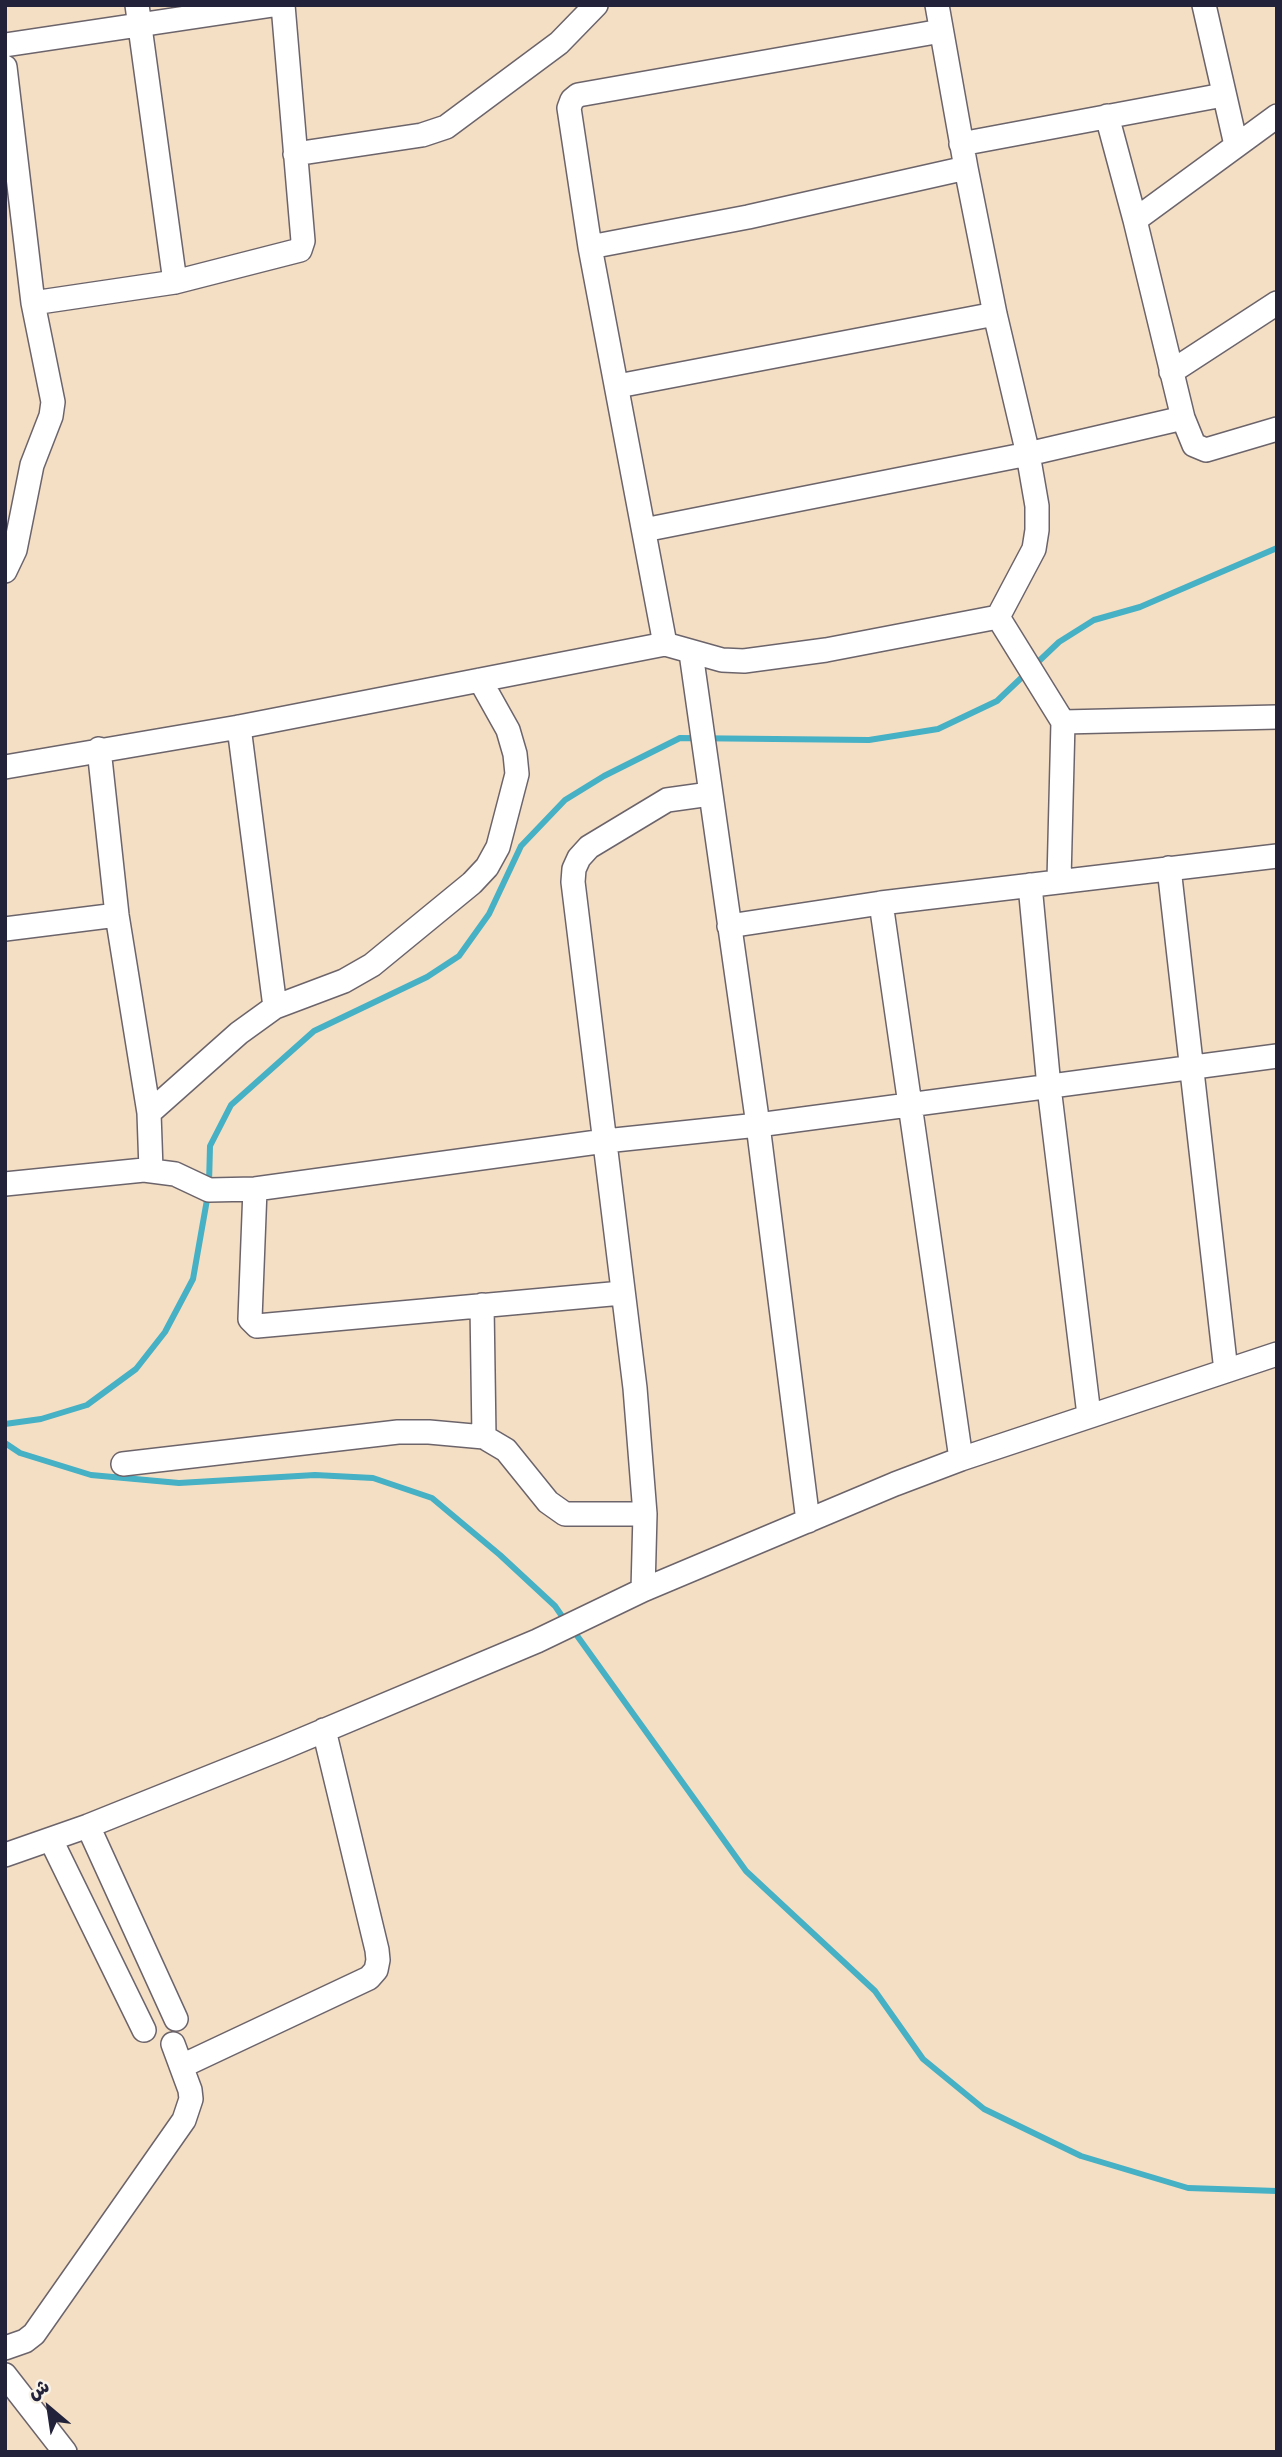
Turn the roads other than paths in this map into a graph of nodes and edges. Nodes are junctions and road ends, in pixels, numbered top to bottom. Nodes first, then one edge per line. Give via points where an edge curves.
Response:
1 (273, 5) edge
2 (283, 5) edge
3 (596, 5) edge
4 (937, 5) edge
5 (1204, 5) edge
6 (137, 15) edge
7 (941, 31) junction
8 (5, 45) edge
9 (5, 67) edge
10 (1223, 95) junction
11 (1107, 116) junction
12 (1277, 117) edge
13 (961, 145) junction
14 (1236, 145) junction
15 (295, 154) junction
16 (966, 168) junction
17 (12, 190) edge
18 (1135, 220) junction
19 (590, 247) junction
20 (175, 282) junction
21 (33, 303) junction
22 (1277, 303) edge
23 (995, 314) junction
24 (1171, 372) junction
25 (618, 386) junction
26 (1183, 418) junction
27 (1277, 429) edge
28 (1028, 454) junction
29 (644, 530) junction
30 (5, 571) edge
31 (998, 617) junction
32 (665, 644) junction
33 (691, 653) junction
34 (480, 680) junction
35 (1277, 717) edge
36 (1063, 722) junction
37 (239, 727) junction
38 (99, 749) junction
39 (5, 767) edge
40 (710, 794) junction
41 (1277, 856) edge
42 (1169, 868) junction
43 (1059, 880) junction
44 (1030, 885) junction
45 (881, 903) junction
46 (117, 915) junction
47 (729, 926) junction
48 (5, 929) edge
49 (275, 1007) junction
50 (1277, 1056) edge
51 (1192, 1068) junction
52 (1049, 1087) junction
53 (911, 1105) junction
54 (149, 1113) junction
55 (758, 1125) junction
56 (605, 1141) junction
57 (151, 1170) junction
58 (5, 1184) edge
59 (255, 1189) junction
60 (622, 1293) junction
61 (482, 1305) junction
62 (1277, 1354) edge
63 (1226, 1371) junction
64 (1089, 1415) junction
65 (484, 1437) junction
66 (961, 1459) junction
67 (123, 1464) dead end
68 (645, 1514) junction
69 (808, 1521) junction
70 (643, 1590) junction
71 (324, 1730) junction
72 (89, 1826) junction
73 (51, 1840) junction
74 (5, 1855) edge
75 (176, 2018) junction
76 (144, 2030) junction
77 (173, 2044) junction
78 (182, 2066) junction
79 (5, 2348) edge
80 (5, 2375) edge
81 (65, 2452) edge

1 - 6 street
2 - 15 street
3 - 15 street via 559,43 446,127 422,135
4 - 7 street
5 - 10 street
6 - 8 street
6 - 20 street
7 - 13 street
7 - 19 street via 578,95 569,108
9 - 17 street
10 - 11 street
10 - 14 street
11 - 13 street
11 - 18 street
12 - 14 street
13 - 16 street
14 - 18 street
15 - 20 street via 300,250
16 - 19 street
16 - 23 street
17 - 21 street
18 - 24 street
19 - 25 street
20 - 21 street
21 - 30 street via 53,402 32,465 15,550
22 - 24 street
23 - 25 street
23 - 28 street
24 - 26 street
25 - 29 street
26 - 27 street via 1194,445 1201,450
26 - 28 street
28 - 29 street
28 - 31 street via 1037,506 1034,549
29 - 32 street
31 - 33 street via 744,661
31 - 36 street
32 - 33 street
32 - 34 street
33 - 40 street
34 - 37 street
34 - 49 street via 508,730 517,774 498,847 486,867 372,965 344,981
35 - 36 street
36 - 43 street
37 - 38 street
37 - 49 street
38 - 39 street
38 - 46 street
40 - 47 street
40 - 56 street via 658,804 589,848 574,869
41 - 42 street
42 - 43 street
42 - 51 street
43 - 44 street
44 - 45 street
44 - 52 street
45 - 47 street
45 - 53 street
46 - 48 street
46 - 54 street
47 - 55 street
49 - 54 street via 239,1032
50 - 51 street
51 - 52 street
51 - 63 street
52 - 53 street
52 - 64 street
53 - 55 street
53 - 66 street
54 - 57 street
55 - 56 street
55 - 69 street
56 - 59 street
56 - 60 street
57 - 58 street
57 - 59 street via 175,1174 209,1190
59 - 61 street via 250,1319 254,1325
60 - 61 street
60 - 68 street
61 - 65 street
62 - 63 street
63 - 64 street
64 - 66 street
65 - 67 street via 398,1432
65 - 68 street via 506,1450 548,1502 565,1514
66 - 69 street
68 - 70 street
69 - 70 street
70 - 71 street via 537,1641
71 - 72 street
71 - 78 street via 377,1950 376,1970 369,1978
72 - 73 street
72 - 75 street
73 - 74 street
73 - 76 street
75 - 76 street via 156,2013
75 - 77 street via 180,2032
76 - 77 street via 154,2046
77 - 78 street
78 - 79 street via 191,2099 184,2120 34,2334
80 - 81 street

